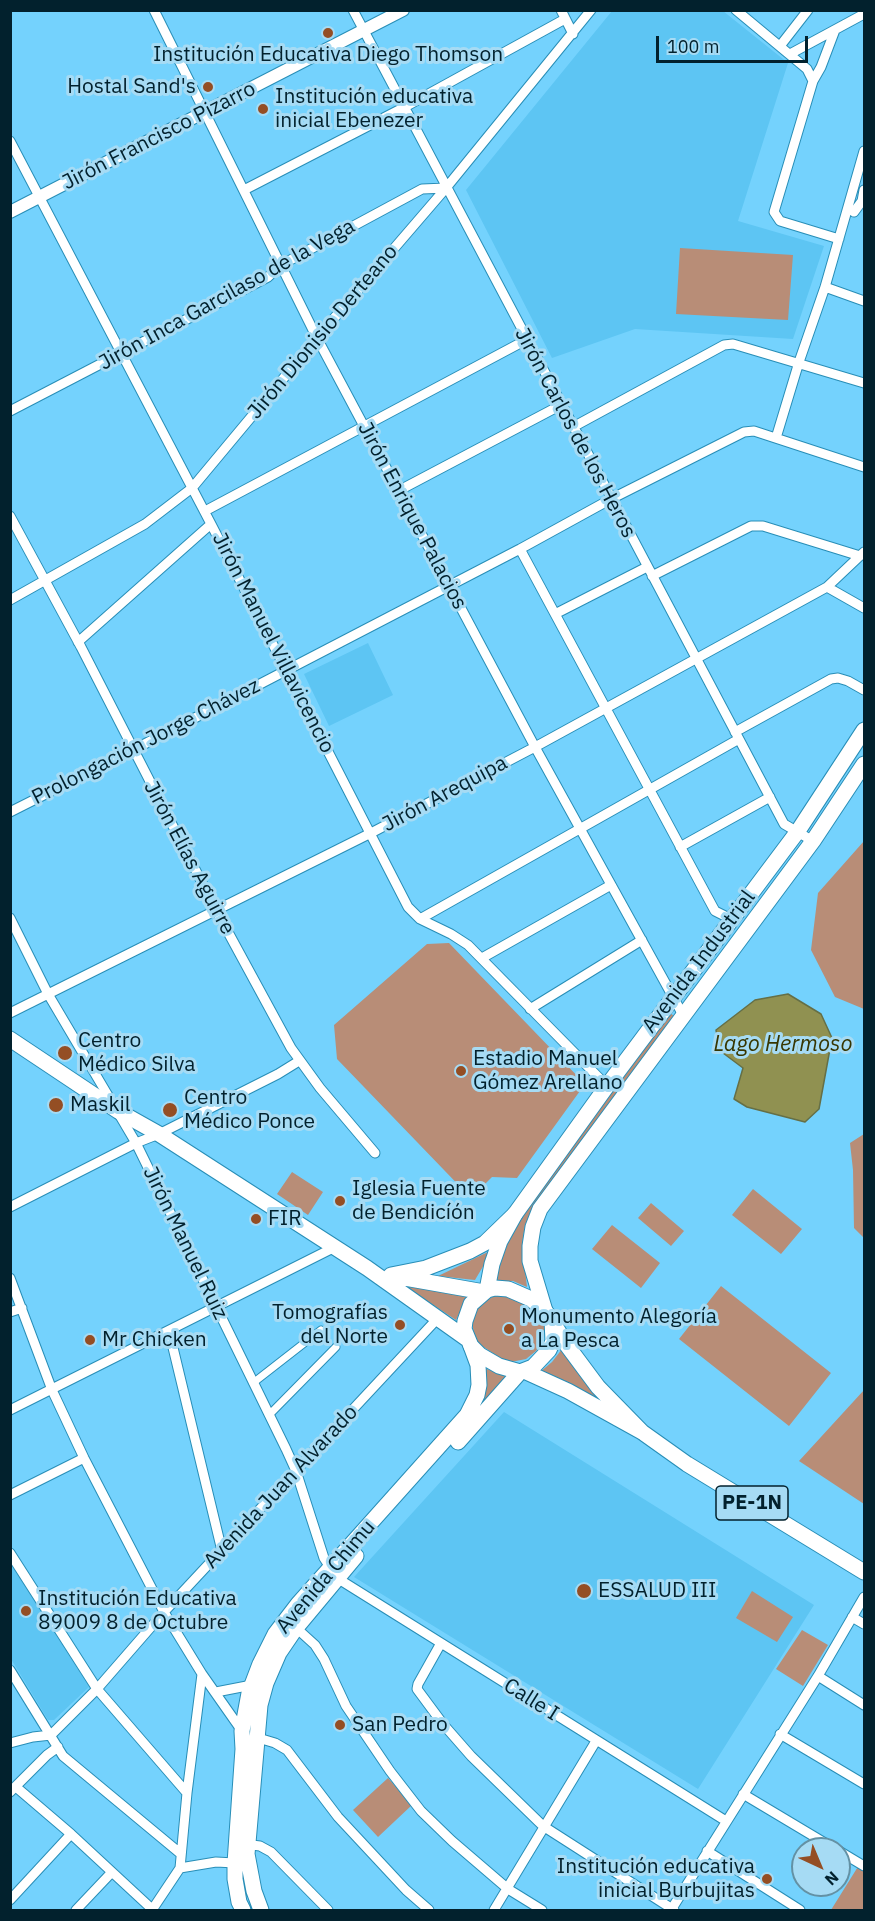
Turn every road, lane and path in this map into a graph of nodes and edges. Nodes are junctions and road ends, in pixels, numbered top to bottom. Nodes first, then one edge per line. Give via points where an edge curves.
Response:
1 (154, 10) edge
2 (352, 10) edge
3 (403, 10) edge
4 (591, 10) edge
5 (736, 10) edge
6 (808, 10) edge
7 (864, 14) edge
8 (563, 15) edge
9 (835, 30) junction
10 (363, 32) junction
11 (573, 34) junction
12 (780, 46) junction
13 (790, 54) junction
14 (813, 81) junction
15 (403, 108) junction
16 (205, 113) junction
17 (10, 141) edge
18 (864, 152) edge
19 (446, 188) junction
20 (244, 190) junction
21 (864, 190) edge
22 (40, 197) junction
23 (851, 211) junction
24 (10, 212) edge
25 (864, 216) edge
26 (840, 239) junction
27 (281, 265) junction
28 (825, 287) junction
29 (864, 301) edge
30 (317, 338) junction
31 (526, 340) junction
32 (122, 354) junction
33 (799, 362) junction
34 (864, 383) edge
35 (561, 405) junction
36 (10, 411) edge
37 (365, 426) junction
38 (573, 428) junction
39 (776, 438) junction
40 (864, 467) edge
41 (192, 488) junction
42 (398, 491) junction
43 (611, 499) junction
44 (205, 512) junction
45 (10, 516) edge
46 (211, 524) junction
47 (520, 549) junction
48 (862, 554) edge
49 (647, 567) junction
50 (652, 576) junction
51 (44, 581) junction
52 (448, 586) junction
53 (827, 587) junction
54 (10, 600) edge
55 (864, 608) edge
56 (555, 615) junction
57 (78, 642) junction
58 (696, 660) junction
59 (287, 670) junction
60 (864, 690) edge
61 (606, 708) junction
62 (864, 730) edge
63 (737, 736) junction
64 (535, 747) junction
65 (133, 750) junction
66 (864, 764) edge
67 (651, 789) junction
68 (770, 797) junction
69 (10, 812) edge
70 (580, 829) junction
71 (798, 831) junction
72 (371, 833) junction
73 (813, 841) junction
74 (680, 847) junction
75 (611, 885) junction
76 (216, 910) junction
77 (10, 918) edge
78 (420, 919) junction
79 (731, 919) junction
80 (642, 940) junction
81 (482, 958) junction
82 (48, 994) junction
83 (673, 997) junction
84 (530, 1009) junction
85 (10, 1013) edge
86 (683, 1015) junction
87 (10, 1039) edge
88 (299, 1060) junction
89 (607, 1086) junction
90 (118, 1111) junction
91 (159, 1134) junction
92 (136, 1143) junction
93 (375, 1153) dead end
94 (10, 1207) edge
95 (515, 1214) junction
96 (333, 1248) junction
97 (367, 1268) junction
98 (391, 1275) junction
99 (10, 1278) edge
100 (486, 1291) junction
101 (216, 1307) junction
102 (22, 1308) junction
103 (10, 1312) edge
104 (549, 1316) junction
105 (438, 1318) junction
106 (321, 1330) dead end
107 (169, 1332) junction
108 (469, 1343) junction
109 (336, 1347) dead end
110 (522, 1371) junction
111 (253, 1383) junction
112 (52, 1390) junction
113 (10, 1410) edge
114 (269, 1415) junction
115 (642, 1432) junction
116 (84, 1458) junction
117 (296, 1471) junction
118 (10, 1495) edge
119 (222, 1551) junction
120 (10, 1553) edge
121 (864, 1572) edge
122 (334, 1574) junction
123 (864, 1597) edge
124 (164, 1612) junction
125 (852, 1617) junction
126 (291, 1624) junction
127 (864, 1624) edge
128 (441, 1643) junction
129 (10, 1670) edge
130 (202, 1674) junction
131 (818, 1676) junction
132 (252, 1685) junction
133 (96, 1689) junction
134 (216, 1692) junction
135 (864, 1705) edge
136 (242, 1731) junction
137 (780, 1734) junction
138 (51, 1735) junction
139 (258, 1738) junction
140 (596, 1741) junction
141 (10, 1743) edge
142 (58, 1747) junction
143 (864, 1784) edge
144 (13, 1790) edge
145 (187, 1793) junction
146 (743, 1794) junction
147 (726, 1821) junction
148 (543, 1826) junction
149 (71, 1834) junction
150 (815, 1837) edge
151 (242, 1844) junction
152 (708, 1851) junction
153 (181, 1854) junction
154 (851, 1858) edge
155 (235, 1863) junction
156 (864, 1866) edge
157 (180, 1868) junction
158 (112, 1872) junction
159 (508, 1889) junction
160 (10, 1900) edge
161 (152, 1910) edge
162 (672, 1910) edge
163 (76, 1911) edge
164 (243, 1911) edge
165 (261, 1911) edge
166 (328, 1911) edge
167 (429, 1911) edge
168 (494, 1911) edge
169 (542, 1911) edge
170 (800, 1911) edge

1 - 16 street, Jirón Enrique Palacios
2 - 10 street, Jirón Carlos de los Heros
3 - 10 street, Jirón Francisco Pizarro
4 - 11 street, Jirón Dionisio Derteano
5 - 12 street
6 - 12 street
7 - 9 street
8 - 11 street
8 - 15 street
9 - 13 street
9 - 14 street
10 - 15 street, Jirón Carlos de los Heros
10 - 16 street, Jirón Francisco Pizarro
11 - 19 street, Jirón Dionisio Derteano
12 - 13 street
13 - 14 street via 807,69
14 - 26 street via 774,212 780,221
15 - 19 street, Jirón Carlos de los Heros
15 - 20 street
16 - 20 street, Jirón Enrique Palacios
16 - 22 street, Jirón Francisco Pizarro
17 - 22 street, Jirón Manuel Villavicencio
18 - 23 street
19 - 27 street, Jirón Inca Garcilaso de la Vega via 422,189
19 - 30 street, Jirón Dionisio Derteano
19 - 31 street, Jirón Carlos de los Heros
20 - 27 street, Jirón Enrique Palacios
21 - 23 street via 862,201
22 - 24 street, Jirón Francisco Pizarro
22 - 32 street, Jirón Manuel Villavicencio
23 - 25 street
23 - 26 street
26 - 28 street
27 - 30 street, Jirón Enrique Palacios
27 - 32 street, Jirón Inca Garcilaso de la Vega via 268,277
28 - 29 street
28 - 33 street
30 - 37 street, Jirón Enrique Palacios
30 - 41 street, Jirón Dionisio Derteano
31 - 35 street, Jirón Carlos de los Heros
31 - 37 street
32 - 36 street, Jirón Inca Garcilaso de la Vega
32 - 41 street, Jirón Manuel Villavicencio
33 - 34 street
33 - 38 street via 724,345
33 - 39 street
35 - 38 street, Jirón Carlos de los Heros
35 - 42 street
37 - 42 street, Jirón Enrique Palacios
37 - 44 street
38 - 43 street, Jirón Carlos de los Heros
39 - 40 street, Prolongación Jorge Chávez
39 - 43 street, Prolongación Jorge Chávez via 744,432
41 - 44 street, Jirón Manuel Villavicencio
41 - 51 street, Jirón Dionisio Derteano via 145,524
42 - 52 street, Jirón Enrique Palacios
43 - 47 street, Prolongación Jorge Chávez
43 - 49 street, Jirón Carlos de los Heros
44 - 46 street, Jirón Manuel Villavicencio
45 - 51 street, Jirón Elías Aguirre
46 - 57 street
46 - 59 street, Jirón Manuel Villavicencio
47 - 52 street, Prolongación Jorge Chávez
47 - 56 street
48 - 50 street via 751,526
48 - 53 street, Jirón Arequipa
49 - 50 street, Jirón Carlos de los Heros
49 - 56 street
50 - 58 street, Jirón Carlos de los Heros
51 - 54 street, Jirón Dionisio Derteano
51 - 57 street, Jirón Elías Aguirre
52 - 59 street, Prolongación Jorge Chávez
52 - 64 street, Jirón Enrique Palacios
53 - 55 street
53 - 58 street, Jirón Arequipa
56 - 61 street
57 - 65 street, Jirón Elías Aguirre
58 - 61 street, Jirón Arequipa
58 - 63 street, Jirón Carlos de los Heros
59 - 65 street, Prolongación Jorge Chávez
59 - 72 street, Jirón Manuel Villavicencio
60 - 63 street via 848,681 831,679
61 - 64 street, Jirón Arequipa
61 - 67 street
62 - 71 main road, Avenida Industrial
63 - 67 street
63 - 68 street, Jirón Carlos de los Heros
64 - 70 street, Jirón Enrique Palacios
64 - 72 street, Jirón Arequipa
65 - 69 street, Prolongación Jorge Chávez
65 - 76 street, Jirón Elías Aguirre
66 - 73 main road, Avenida Industrial
67 - 70 street
67 - 74 street
68 - 71 street, Jirón Carlos de los Heros via 784,824
68 - 74 street
70 - 75 street, Jirón Enrique Palacios
70 - 78 street
71 - 73 street, Jirón Carlos de los Heros
71 - 79 main road, Avenida Industrial
72 - 76 street, Jirón Arequipa
72 - 78 street, Jirón Manuel Villavicencio via 408,908
73 - 86 main road, Avenida Industrial
74 - 79 street via 715,910
75 - 80 street, Jirón Enrique Palacios
75 - 81 street
76 - 82 street, Jirón Arequipa
76 - 88 street, Jirón Elías Aguirre
77 - 82 street, Jirón Manuel Ruiz
78 - 81 street, Jirón Manuel Villavicencio via 451,934
79 - 83 main road, Avenida Industrial
80 - 83 street, Jirón Enrique Palacios
80 - 84 street
81 - 84 street, Jirón Manuel Villavicencio
82 - 85 street, Jirón Arequipa
82 - 90 street, Jirón Manuel Ruiz
83 - 86 street, Jirón Enrique Palacios
83 - 89 main road, Avenida Industrial
84 - 89 street, Jirón Manuel Villavicencio
86 - 104 main road, Avenida Industrial via 540,1209 533,1227 530,1261
87 - 90 main road, PE-1N
88 - 91 street
88 - 93 street, Jirón Elías Aguirre
89 - 95 main road, Avenida Industrial
90 - 91 main road, PE-1N
90 - 92 street, Jirón Manuel Ruiz
91 - 92 street
91 - 96 main road, PE-1N
92 - 94 street
92 - 101 street, Jirón Manuel Ruiz
95 - 98 main road via 485,1243 470,1251 426,1268
95 - 100 main road, Avenida Industrial via 500,1241
96 - 97 main road, PE-1N
96 - 101 street
97 - 98 main road, PE-1N
97 - 105 main road, PE-1N
98 - 100 main road, PE-1N
99 - 102 street
100 - 104 main road, PE-1N via 495,1288 519,1293
100 - 108 main road via 467,1312 464,1329
101 - 107 street
101 - 111 street, Jirón Manuel Ruiz
102 - 103 street
102 - 112 street
104 - 110 main road via 553,1341 549,1350 533,1367
104 - 115 main road, PE-1N via 598,1387
105 - 108 main road, PE-1N
105 - 117 street, Avenida Juan Alvarado
106 - 111 street
107 - 112 street
107 - 119 street
108 - 110 main road, PE-1N via 498,1366
108 - 122 main road, Avenida Chimu via 479,1375 472,1406
109 - 114 street
110 - 115 main road, PE-1N
110 - 122 main road, Avenida Chimu
111 - 114 street, Jirón Manuel Ruiz
112 - 113 street
112 - 116 street
114 - 117 street, Jirón Manuel Ruiz
115 - 121 main road, PE-1N via 687,1464
116 - 118 street
116 - 124 street
117 - 119 street, Avenida Juan Alvarado
117 - 122 street, Jirón Manuel Ruiz via 324,1558
119 - 124 street, Avenida Juan Alvarado
120 - 133 street
122 - 126 main road, Avenida Chimu
122 - 128 street, Calle I
123 - 125 street
124 - 130 street
124 - 133 street, Avenida Juan Alvarado
125 - 127 street
125 - 131 street
126 - 132 main road, Avenida Chimu via 270,1644
126 - 139 main road, Avenida Chimu via 267,1680 260,1705
126 - 159 street via 320,1652 346,1706 421,1811
128 - 140 street, Calle I
128 - 148 street via 417,1684 419,1694 471,1756
129 - 138 street
130 - 134 street
130 - 145 street
131 - 135 street
131 - 137 street
132 - 134 street
132 - 136 main road, Avenida Chimu
133 - 138 street, Avenida Juan Alvarado
133 - 145 street
134 - 136 street
136 - 139 street
136 - 151 main road, Avenida Chimu
137 - 143 street
137 - 146 street
138 - 141 street
138 - 142 street
139 - 151 main road, Avenida Chimu
139 - 167 street via 286,1750 338,1817
140 - 147 street, Calle I
140 - 148 street
142 - 144 street
142 - 153 street via 87,1778
144 - 149 street
145 - 153 street
146 - 147 street
146 - 150 street
147 - 152 street
148 - 159 street
148 - 162 street
149 - 158 street
149 - 160 street
151 - 155 main road, Avenida Chimu
151 - 165 main road, Avenida Chimu
151 - 166 street via 271,1852
152 - 162 street
152 - 170 street
153 - 157 street
154 - 156 street
155 - 157 street
155 - 164 main road, Avenida Chimu
157 - 161 street
158 - 161 street
158 - 163 street
159 - 168 street
159 - 169 street

